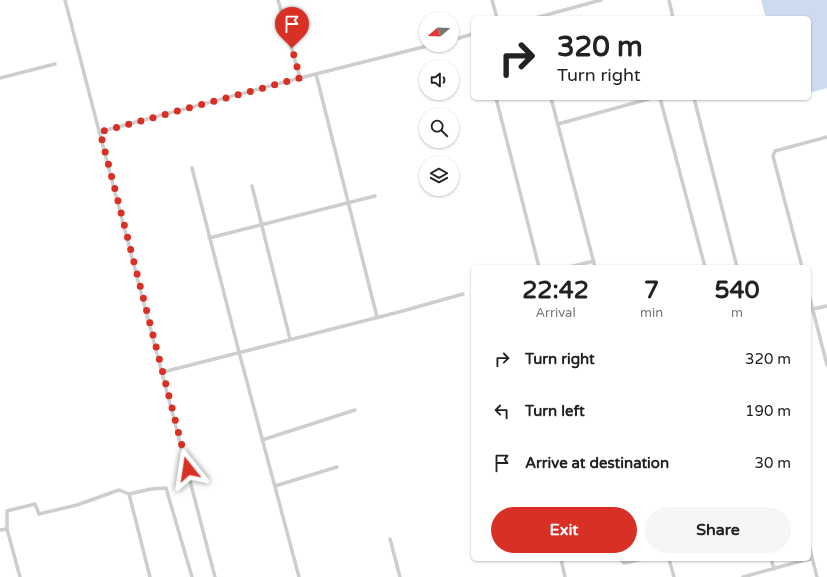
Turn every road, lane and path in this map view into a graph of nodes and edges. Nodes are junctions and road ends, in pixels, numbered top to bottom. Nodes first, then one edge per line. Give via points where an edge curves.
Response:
1 (65, 0) edge
2 (278, 0) edge
3 (492, 0) edge
4 (601, 0) edge
5 (669, 0) edge
6 (496, 16) edge
7 (542, 16) edge
8 (673, 16) edge
9 (471, 35) edge
10 (459, 38) edge
11 (419, 48) edge
12 (55, 64) dead end
13 (316, 74) junction
14 (0, 78) edge
15 (300, 78) junction
16 (497, 100) edge
17 (552, 100) edge
18 (645, 100) edge
19 (661, 100) edge
20 (695, 100) edge
21 (558, 124) junction
22 (100, 132) junction
23 (827, 138) edge
24 (192, 168) dead end
25 (252, 186) dead end
26 (375, 196) dead end
27 (348, 203) junction
28 (261, 225) junction
29 (210, 238) junction
30 (594, 261) junction
31 (538, 265) edge
32 (577, 265) edge
33 (595, 265) edge
34 (704, 265) edge
35 (736, 265) edge
36 (801, 265) edge
37 (463, 294) dead end
38 (811, 302) edge
39 (827, 306) edge
40 (813, 309) junction
41 (377, 317) junction
42 (290, 339) junction
43 (239, 352) junction
44 (827, 365) edge
45 (163, 372) junction
46 (355, 410) dead end
47 (262, 440) junction
48 (337, 467) dead end
49 (275, 486) junction
50 (129, 494) junction
51 (7, 529) junction
52 (0, 530) edge
53 (390, 539) dead end
54 (811, 554) edge
55 (812, 558) joint
56 (561, 561) edge
57 (622, 561) edge
58 (634, 561) edge
59 (670, 561) edge
60 (772, 561) edge
61 (801, 561) edge
62 (774, 568) junction
63 (20, 577) edge
64 (150, 577) edge
65 (192, 577) edge
66 (215, 577) edge
67 (299, 577) edge
68 (400, 577) edge
69 (565, 577) edge
70 (674, 577) edge
71 (743, 577) edge
72 (817, 577) edge

1 - 22 lane
2 - 15 lane
3 - 6 lane
4 - 7 lane
5 - 8 lane
9 - 10 lane
11 - 13 lane
12 - 14 lane
13 - 15 lane
13 - 27 lane
15 - 22 lane
16 - 31 lane
17 - 21 lane
18 - 21 lane
19 - 34 lane
20 - 35 lane
21 - 30 lane
22 - 45 lane
23 - 36 lane via 775,151 773,156
24 - 29 lane
25 - 28 lane
26 - 27 lane
27 - 28 lane
27 - 41 lane
28 - 29 lane
28 - 42 lane
29 - 43 lane
30 - 32 lane
30 - 33 lane
37 - 41 lane
38 - 40 lane
39 - 40 lane
40 - 44 lane
41 - 42 lane
42 - 43 lane
43 - 45 lane
43 - 47 lane
45 - 66 lane
46 - 47 lane
47 - 49 lane
48 - 49 lane
49 - 67 lane
50 - 51 lane via 119,490 77,505 38,514 35,504 7,511
50 - 64 lane
50 - 65 lane via 166,488
51 - 52 lane
51 - 63 lane
53 - 68 lane
54 - 55 lane
55 - 72 lane
56 - 69 lane
57 - 58 lane
59 - 70 lane
60 - 62 lane
61 - 62 lane
62 - 71 lane

